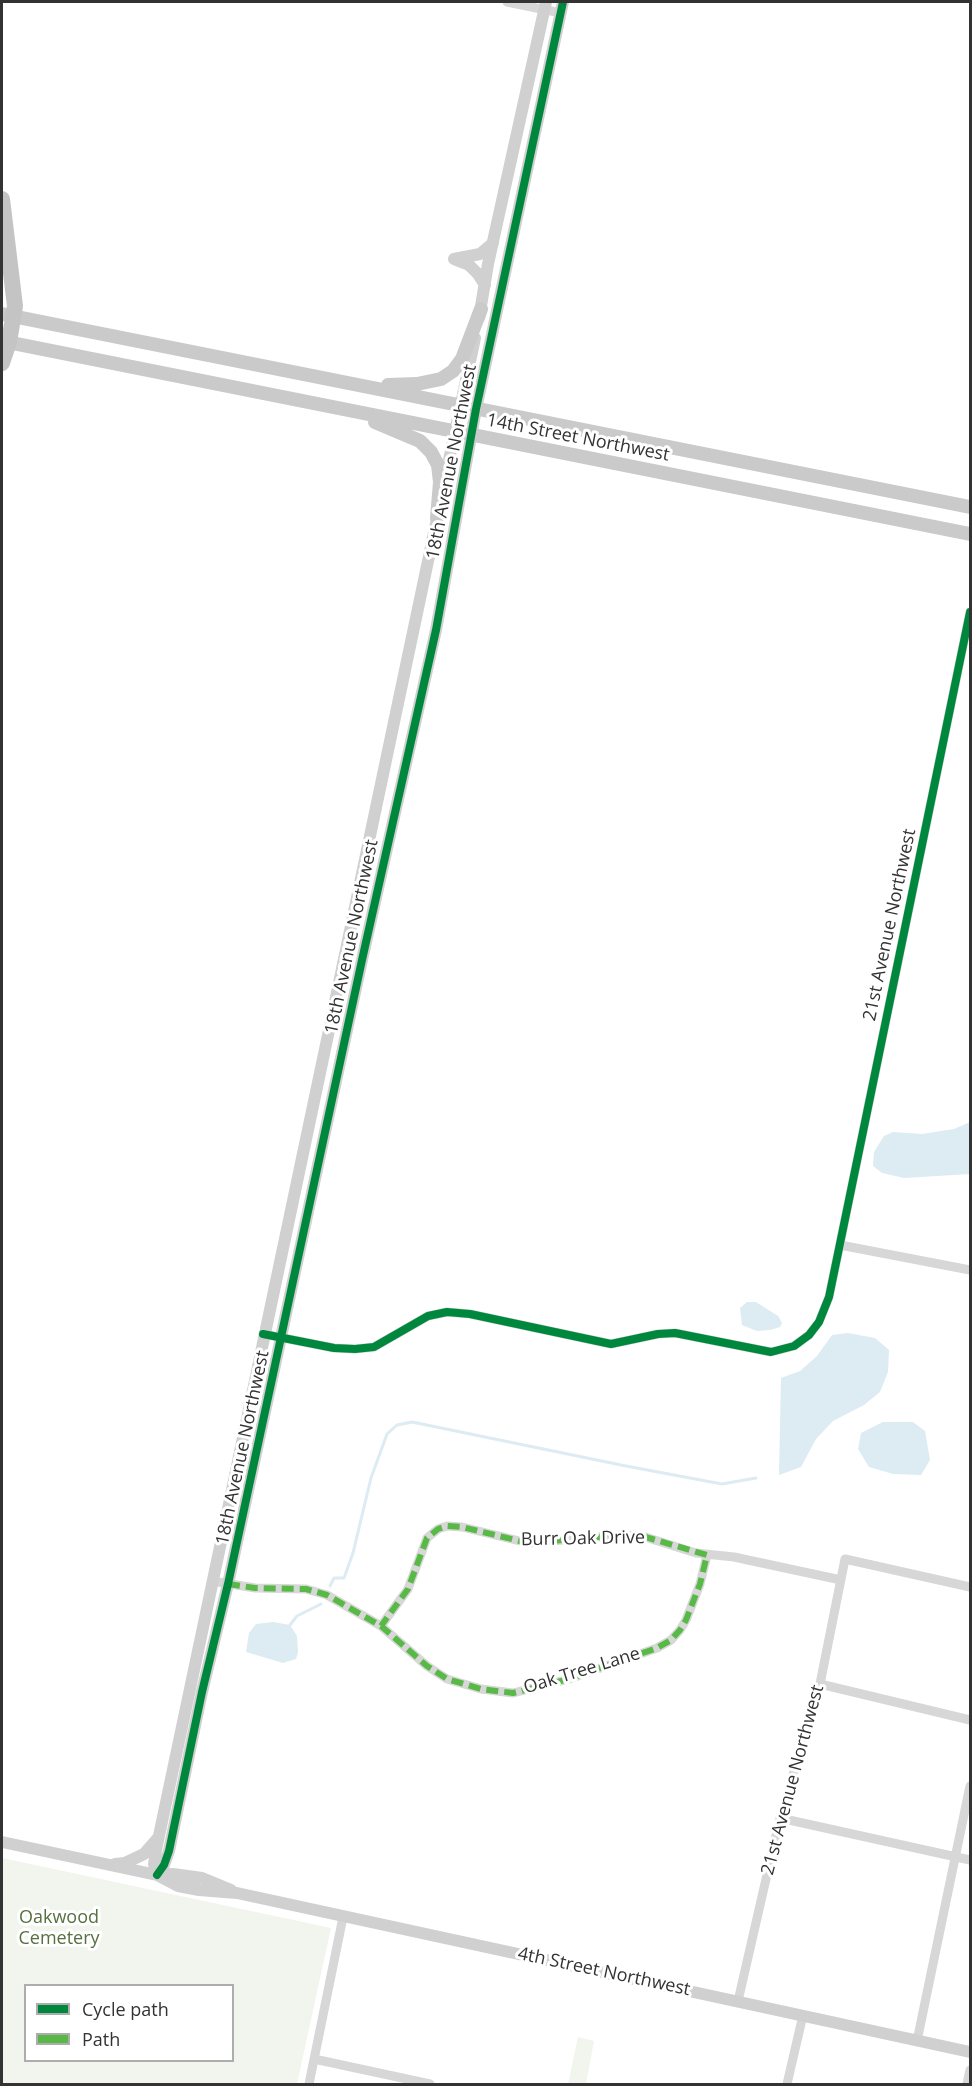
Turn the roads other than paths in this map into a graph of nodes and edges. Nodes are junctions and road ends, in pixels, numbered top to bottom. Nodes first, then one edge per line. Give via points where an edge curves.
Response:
1 (507, 2) edge
2 (544, 5) edge
3 (562, 7) edge
4 (2, 199) edge
5 (485, 256) junction
6 (502, 284) junction
7 (485, 285) junction
8 (481, 309) junction
9 (8, 315) edge
10 (5, 341) edge
11 (2, 363) edge
12 (319, 377) junction
13 (313, 403) junction
14 (460, 405) junction
15 (476, 409) junction
16 (454, 430) junction
17 (471, 435) junction
18 (970, 507) edge
19 (437, 518) junction
20 (970, 534) edge
21 (970, 612) edge
22 (840, 1245) junction
23 (970, 1270) edge
24 (263, 1334) junction
25 (282, 1338) junction
26 (707, 1555) junction
27 (841, 1580) junction
28 (212, 1581) junction
29 (228, 1584) junction
30 (970, 1587) edge
31 (381, 1626) junction
32 (820, 1684) junction
33 (196, 1691) junction
34 (970, 1720) edge
35 (970, 1786) edge
36 (780, 1818) junction
37 (158, 1837) junction
38 (2, 1842) edge
39 (169, 1851) junction
40 (956, 1856) junction
41 (970, 1860) edge
42 (108, 1865) junction
43 (181, 1874) junction
44 (157, 1875) junction
45 (237, 1893) junction
46 (343, 1917) junction
47 (738, 2001) junction
48 (802, 2015) junction
49 (917, 2041) junction
50 (970, 2052) edge
51 (314, 2059) junction
52 (970, 2070) edge
53 (309, 2085) edge
54 (430, 2085) edge
55 (787, 2085) edge
56 (967, 2085) edge

1 - 2 street
2 - 3 street
2 - 5 street, 18th Avenue Northwest via 493,243
3 - 6 street, 18th Avenue Northwest
4 - 9 highway via 14,287
5 - 6 street via 498,264
5 - 7 street, 18th Avenue Northwest
5 - 7 street via 454,259 469,265
6 - 15 street, 18th Avenue Northwest
7 - 8 street, 18th Avenue Northwest
8 - 12 main road via 462,359 441,379 391,385
8 - 14 street, 18th Avenue Northwest
9 - 10 highway
9 - 12 main road, 14th Street Northwest
10 - 11 highway
10 - 13 main road, 14th Street Northwest
12 - 14 main road, 14th Street Northwest
13 - 16 main road, 14th Street Northwest
13 - 19 main road via 420,441 438,465
14 - 15 main road, 14th Street Northwest
14 - 16 street, 18th Avenue Northwest
15 - 17 street, 18th Avenue Northwest
15 - 18 main road, 14th Street Northwest
16 - 17 main road, 14th Street Northwest
16 - 19 street, 18th Avenue Northwest
17 - 20 main road, 14th Street Northwest
17 - 25 street, 18th Avenue Northwest via 436,630
19 - 24 street, 18th Avenue Northwest
21 - 22 street, 21st Avenue Northwest
22 - 23 street
22 - 25 street, 21st Avenue Northwest via 829,1297 819,1322 804,1340 781,1350 762,1351 668,1333 611,1344 447,1312 428,1317 374,1347 334,1348
24 - 25 street, 21st Avenue Northwest
24 - 28 street, 18th Avenue Northwest
25 - 29 street, 18th Avenue Northwest
26 - 27 street, Burr Oak Drive
26 - 31 street, Burr Oak Drive via 642,1536 528,1543 447,1526 427,1538 408,1589
26 - 31 street, Oak Tree Lane via 686,1620 670,1640 657,1648 532,1689 501,1693 447,1679
27 - 30 street, 21st Avenue Northwest via 845,1558
27 - 32 street, 21st Avenue Northwest
28 - 29 street, Oak Tree Lane
28 - 33 street, 18th Avenue Northwest
29 - 31 street, Oak Tree Lane via 319,1592
29 - 33 street, 18th Avenue Northwest
32 - 34 street
32 - 36 street, 21st Avenue Northwest
33 - 37 street, 18th Avenue Northwest
33 - 39 street, 18th Avenue Northwest
35 - 40 street
36 - 40 street
36 - 47 street, 21st Avenue Northwest
37 - 42 street via 144,1854 125,1863
37 - 44 street, 18th Avenue Northwest via 154,1864
38 - 42 street, 4th Street Northwest
39 - 43 street
39 - 44 street, 18th Avenue Northwest
40 - 41 street
40 - 49 street
42 - 44 street, 4th Street Northwest
43 - 44 street, 4th Street Northwest
43 - 45 street, 4th Street Northwest
44 - 45 street, 4th Street Northwest via 178,1886
45 - 46 street, 4th Street Northwest
46 - 47 street, 4th Street Northwest
46 - 51 street
47 - 48 street, 4th Street Northwest
48 - 49 street, 4th Street Northwest
48 - 55 street
49 - 50 street, 4th Street Northwest
51 - 53 street
51 - 54 street
52 - 56 street

